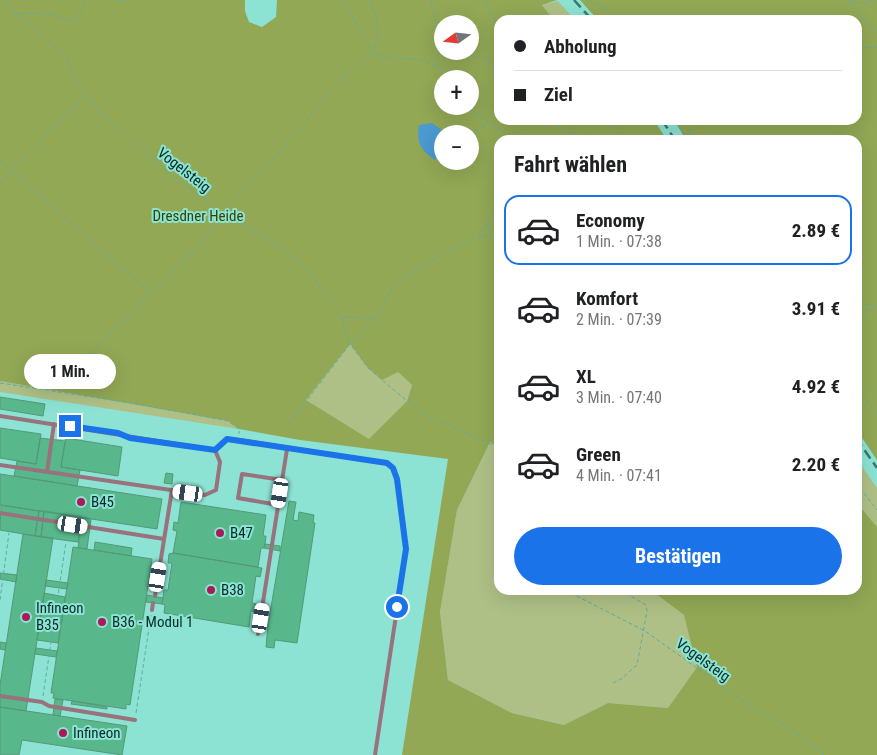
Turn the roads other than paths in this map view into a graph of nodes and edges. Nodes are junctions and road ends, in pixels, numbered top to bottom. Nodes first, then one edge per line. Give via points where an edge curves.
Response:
1 (0, 416) edge
2 (54, 424) junction
3 (287, 449) junction
4 (215, 450) junction
5 (0, 465) edge
6 (46, 472) junction
7 (282, 480) junction
8 (172, 490) junction
9 (278, 505) junction
10 (0, 513) edge
11 (164, 538) junction
12 (155, 596) dead end
13 (153, 604) dead end
14 (152, 610) road end
15 (258, 634) dead end
16 (0, 696) edge
17 (135, 720) road end
18 (375, 755) edge

1 - 2 lane
2 - 4 lane
2 - 6 lane
3 - 4 lane via 227,439
3 - 7 lane
3 - 18 lane via 387,463 397,479 406,549
4 - 8 lane via 220,462 216,490 205,495
5 - 6 lane
6 - 8 lane
7 - 9 lane
7 - 9 lane via 242,474 238,498
8 - 11 lane
9 - 15 lane
10 - 11 lane
11 - 12 lane
13 - 14 lane
16 - 17 lane

